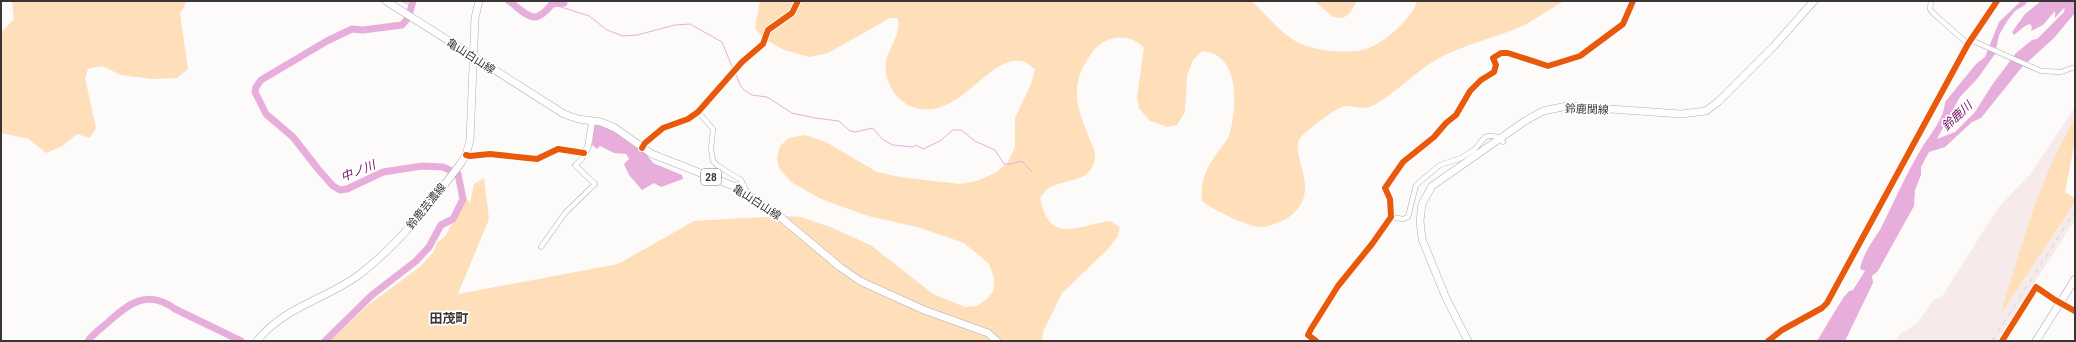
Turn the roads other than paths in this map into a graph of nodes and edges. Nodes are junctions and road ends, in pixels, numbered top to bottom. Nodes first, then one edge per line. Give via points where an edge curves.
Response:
1 (386, 1) edge
2 (479, 1) edge
3 (798, 1) edge
4 (1633, 1) edge
5 (1814, 1) edge
6 (1931, 1) edge
7 (1997, 1) edge
8 (1972, 42) junction
9 (474, 57) junction
10 (2075, 68) edge
11 (698, 112) junction
12 (592, 122) junction
13 (1501, 140) junction
14 (642, 148) junction
15 (584, 153) junction
16 (466, 155) junction
17 (749, 196) junction
18 (1390, 217) junction
19 (541, 247) dead end
20 (2075, 279) edge
21 (2060, 303) junction
22 (2075, 311) edge
23 (258, 340) edge
24 (997, 341) edge
25 (1316, 341) edge
26 (1468, 341) edge
27 (1768, 341) edge
28 (2002, 341) edge
29 (2036, 341) edge

1 - 9 main road, 亀山白山線 / 28
2 - 9 main road, 鈴鹿芸濃線 via 475,18
3 - 11 street via 792,13 768,30 763,44 716,89
4 - 18 street via 1620,27 1590,50 1568,61 1548,66 1508,53 1501,53 1493,58 1496,65 1494,72 1470,91 1456,115 1403,162 1387,184 1385,188 1390,199
5 - 13 main road, 鈴鹿関線 via 1774,46 1706,111 1681,114 1567,106 1543,111
6 - 8 street via 1930,9 1933,13
7 - 8 street
8 - 10 street via 2037,69 2061,72
8 - 27 street via 1827,303
9 - 12 main road, 亀山白山線 / 28 via 564,114
9 - 16 main road, 鈴鹿芸濃線 via 470,140
11 - 14 street via 688,119 663,128
11 - 17 street via 713,129 713,161 741,180
12 - 14 main road, 亀山白山線 / 28 via 601,122 615,128
12 - 15 street via 588,147
13 - 18 street via 1485,137 1474,150 1461,158 1440,165 1416,185 1408,216 1403,219
13 - 26 main road, 鈴鹿関線 via 1432,186 1422,204 1422,239 1446,298
14 - 17 main road, 亀山白山線 / 28 via 736,187
15 - 16 street via 558,149 534,159 490,154
15 - 19 street via 575,165 595,184 565,213
16 - 23 main road, 鈴鹿芸濃線 via 405,233 372,265 349,281 289,312
17 - 24 main road, 亀山白山線 / 28 via 779,216 860,281 924,310 988,333
18 - 25 street via 1338,286 1310,329 1308,335
20 - 21 main road
21 - 22 street
21 - 28 street via 2036,287
21 - 29 main road

